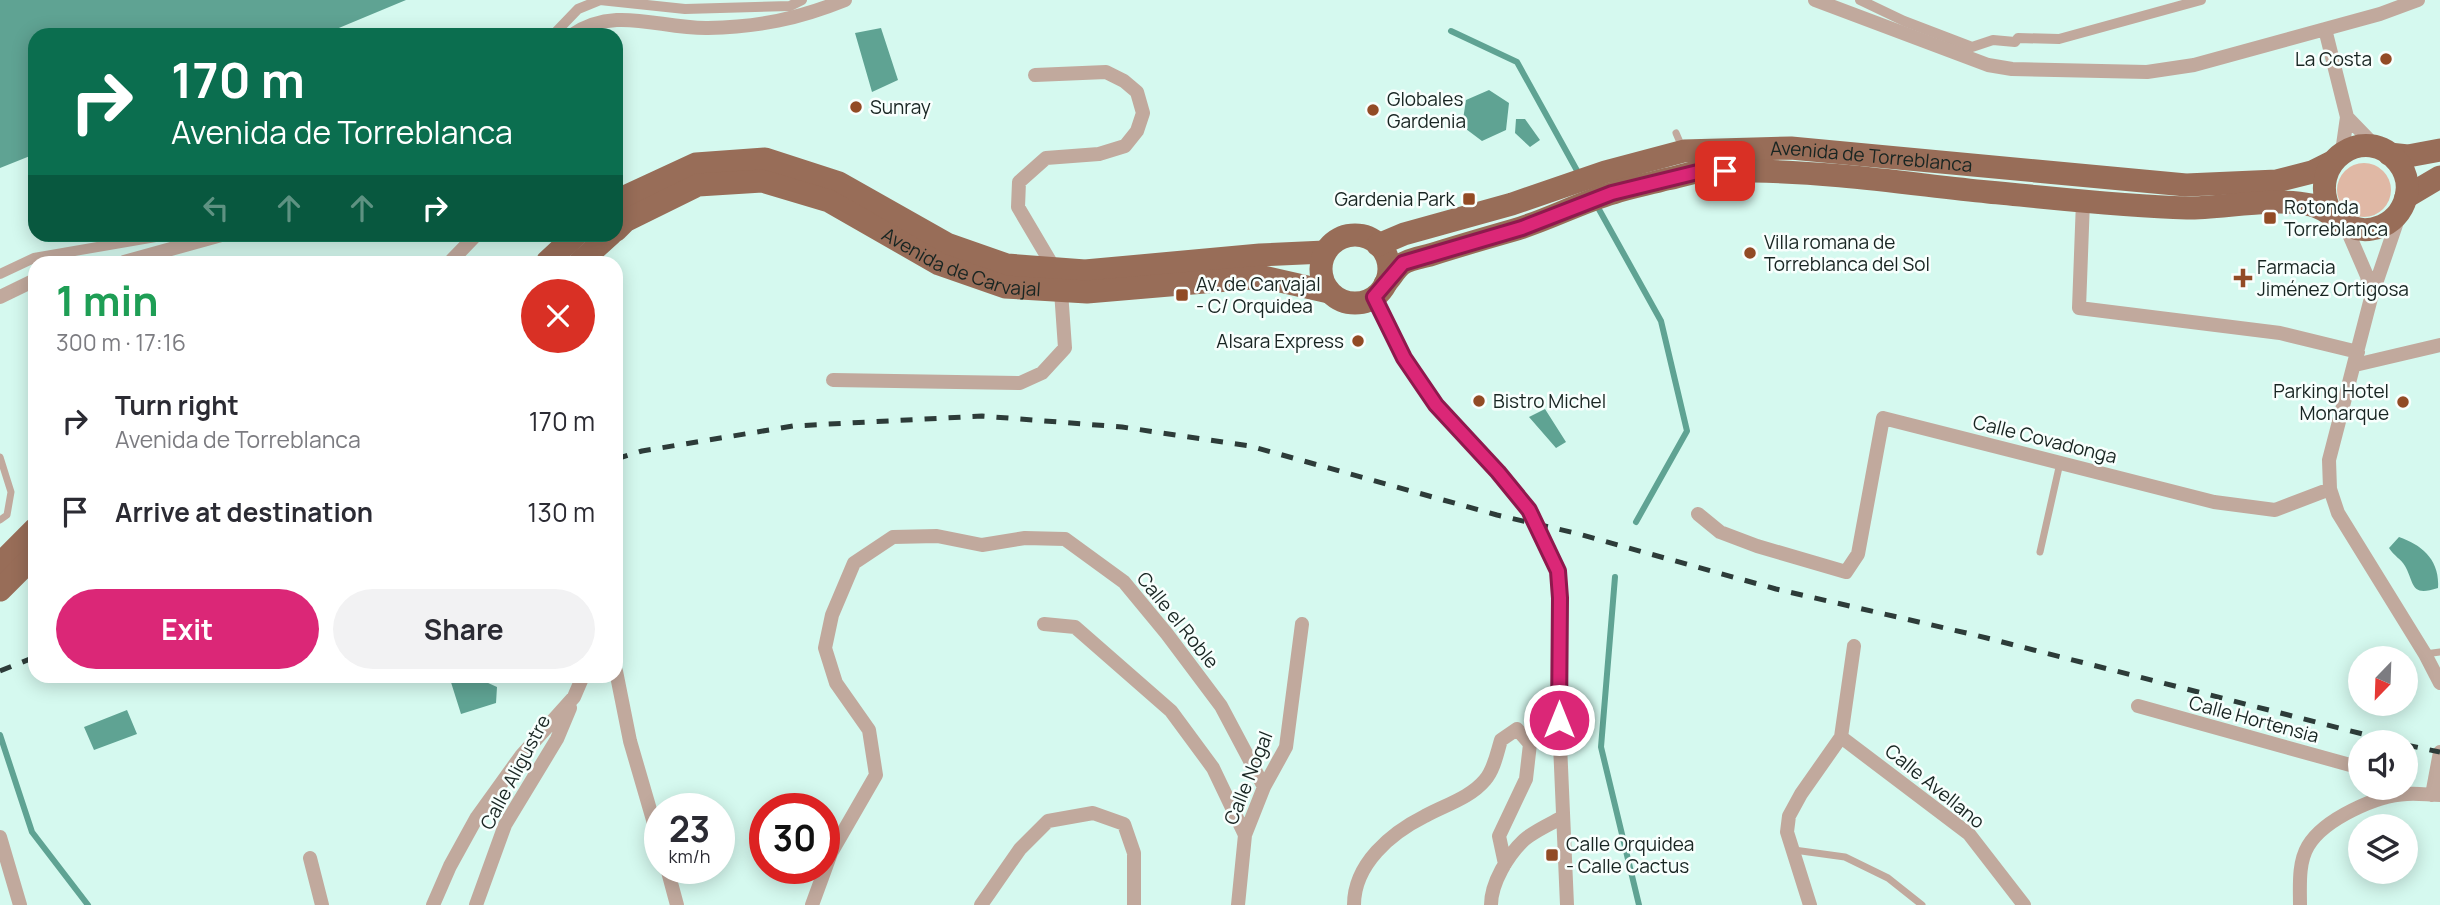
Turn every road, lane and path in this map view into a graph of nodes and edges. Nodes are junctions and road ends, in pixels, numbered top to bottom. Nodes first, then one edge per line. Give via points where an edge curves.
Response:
1 (803, 0) edge
2 (845, 0) edge
3 (1815, 0) edge
4 (1860, 0) edge
5 (2201, 0) edge
6 (2418, 0) edge
7 (560, 28) edge
8 (582, 28) edge
9 (2325, 29) junction
10 (1035, 75) dead end
11 (2347, 117) junction
12 (2440, 150) edge
13 (2383, 151) junction
14 (2337, 157) junction
15 (2440, 177) edge
16 (1608, 183) junction
17 (623, 198) edge
18 (2083, 201) junction
19 (2403, 204) junction
20 (2338, 219) junction
21 (623, 223) edge
22 (127, 242) edge
23 (196, 242) edge
24 (469, 242) edge
25 (568, 242) edge
26 (602, 242) edge
27 (1378, 245) junction
28 (1325, 252) junction
29 (46, 256) edge
30 (146, 256) edge
31 (456, 256) edge
32 (553, 256) edge
33 (587, 256) edge
34 (28, 261) edge
35 (1054, 268) junction
36 (0, 274) edge
37 (28, 283) edge
38 (1380, 290) junction
39 (1061, 291) junction
40 (1329, 292) junction
41 (0, 297) edge
42 (2371, 298) junction
43 (2440, 345) edge
44 (2356, 358) junction
45 (833, 380) dead end
46 (0, 457) edge
47 (2060, 463) junction
48 (2330, 489) junction
49 (1698, 514) dead end
50 (0, 520) edge
51 (28, 536) edge
52 (2040, 552) dead end
53 (28, 562) edge
54 (0, 564) edge
55 (0, 590) edge
56 (1044, 624) dead end
57 (1303, 624) dead end
58 (1854, 646) dead end
59 (2433, 653) edge
60 (580, 683) edge
61 (618, 683) edge
62 (2440, 683) edge
63 (574, 697) junction
64 (2138, 706) dead end
65 (1841, 737) junction
66 (2440, 752) edge
67 (2348, 764) edge
68 (1264, 787) junction
69 (2418, 792) edge
70 (645, 793) edge
71 (2436, 795) edge
72 (2375, 800) edge
73 (1563, 817) junction
74 (1245, 835) junction
75 (0, 837) edge
76 (1794, 850) junction
77 (310, 858) dead end
78 (1505, 864) junction
79 (671, 884) edge
80 (20, 905) edge
81 (323, 905) edge
82 (433, 905) edge
83 (476, 905) edge
84 (677, 905) edge
85 (812, 905) edge
86 (981, 905) edge
87 (1134, 905) edge
88 (1238, 905) edge
89 (1354, 905) edge
90 (1491, 905) edge
91 (1567, 905) edge
92 (1810, 905) edge
93 (1922, 905) edge
94 (2024, 905) edge
95 (2300, 905) edge

1 - 7 street via 790,6 685,9 600,0 578,9
2 - 8 street via 782,22 755,25 704,28 620,18
3 - 9 street via 1967,58 2012,69 2147,72 2194,65
4 - 5 street via 1972,47 1993,40 2059,39
6 - 9 street
9 - 11 street
10 - 35 street via 1107,72 1137,92 1143,113 1125,146 1099,154 1046,158 1019,182 1018,207
11 - 13 street
11 - 14 street
12 - 13 main road via 2408,156
13 - 14 main road via 2365,146
13 - 19 main road via 2404,173
14 - 16 main road, Avenida de Torreblanca via 2312,172 2277,181 2186,186 1791,148 1680,142
14 - 20 main road via 2325,174 2323,187 2325,201
15 - 19 main road
16 - 18 main road, Avenida de Torreblanca via 1702,171 1792,172
16 - 27 main road, Avenida de Torreblanca via 1569,184
16 - 38 main road, Avenida de Torreblanca via 1578,207 1403,263
17 - 35 main road, Avenida de Carvajal via 696,164 765,159 839,183 947,244 1007,265
18 - 20 main road, Avenida de Torreblanca via 2188,208 2301,204
18 - 44 street via 2079,307 2280,333
19 - 20 main road via 2391,221 2369,230
19 - 42 street
20 - 42 street via 2367,276
21 - 39 main road, Avenida de Carvajal via 698,185 762,181 829,201 939,264 1005,287
22 - 29 street
23 - 30 street
24 - 31 street
25 - 32 main road
26 - 33 main road
27 - 28 main road via 1350,236
27 - 38 main road via 1388,263
28 - 35 main road, Avenida de Carvajal via 1086,271
28 - 40 main road via 1321,272
34 - 36 street
37 - 41 street
38 - 40 main road via 1356,303
38 - 73 street via 1404,358 1436,405 1529,510 1558,571
39 - 40 main road, Avenida de Carvajal via 1263,277
39 - 45 street via 1065,348 1042,373 1020,383
42 - 44 street
43 - 44 street
44 - 48 street via 2329,460
46 - 50 lane via 11,492 7,515
47 - 48 street, Calle Covadonga via 2214,502 2275,510
47 - 49 street, Calle Covadonga via 1883,418 1858,554 1846,572 1720,532
47 - 52 lane
48 - 59 street via 2338,513
51 - 54 main road
53 - 55 main road
56 - 74 street via 1076,627 1171,711 1213,768
57 - 68 street, Calle Nogal via 1286,747
58 - 65 street
59 - 62 street
60 - 63 street, Calle Aligustre
61 - 70 street
63 - 82 street via 521,756 477,817
63 - 83 street, Calle Aligustre via 557,739 505,824
64 - 67 street, Calle Hortensia
65 - 76 street via 1790,816 1787,832
65 - 94 street, Calle Avellano via 1969,834
66 - 71 street
68 - 74 street, Calle Nogal
68 - 85 street, Calle el Roble via 1221,706 1167,634 1124,582 1065,539 1025,538 982,545 937,537 893,537 854,564 832,615 825,648 836,683 869,730 876,775 831,853
69 - 71 street
72 - 95 street via 2329,824 2308,846 2301,870
73 - 78 street via 1525,839
73 - 91 street
74 - 88 street, Calle Nogal
75 - 80 street
76 - 92 street
76 - 93 lane via 1845,857 1888,878
77 - 81 street
78 - 89 street via 1499,836 1526,779 1530,744 1517,730 1501,740 1486,780 1382,844 1365,866
78 - 90 street
79 - 84 street
86 - 87 street via 1020,849 1048,821 1093,813 1124,824 1134,853

